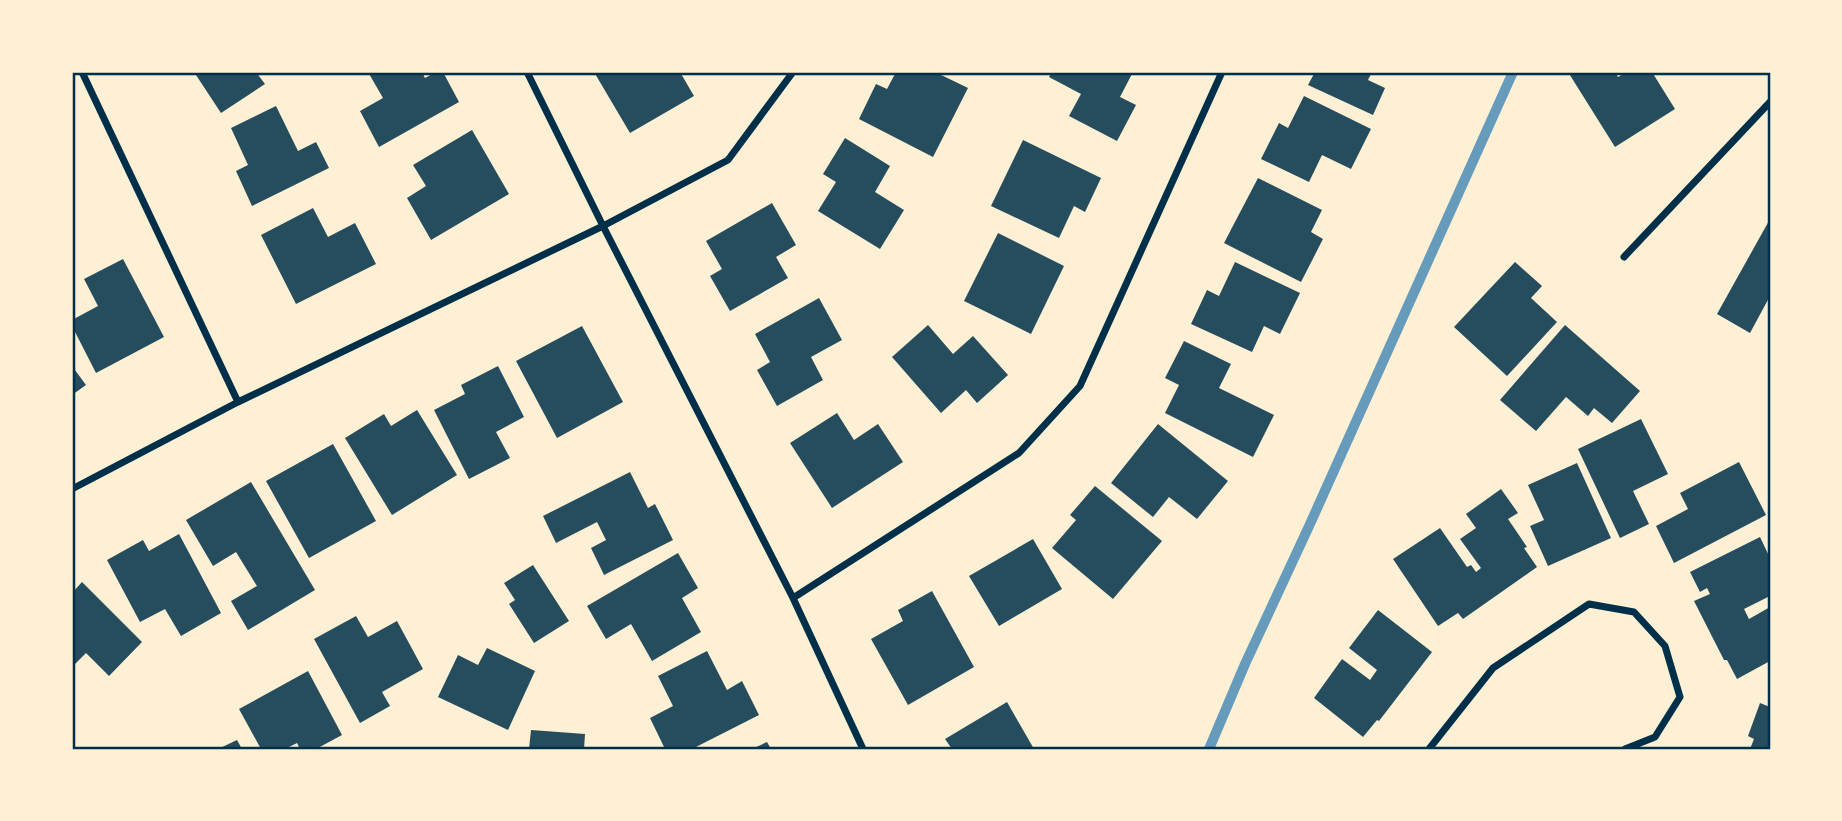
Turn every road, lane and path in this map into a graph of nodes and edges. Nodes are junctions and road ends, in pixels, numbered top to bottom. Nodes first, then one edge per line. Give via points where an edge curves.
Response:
1 (82, 72) edge
2 (527, 72) edge
3 (793, 72) edge
4 (1222, 72) edge
5 (1770, 102) edge
6 (603, 226) junction
7 (1624, 257) dead end
8 (238, 402) junction
9 (72, 489) edge
10 (793, 598) junction
11 (863, 749) edge
12 (1429, 749) edge
13 (1625, 749) edge

1 - 8 street
2 - 6 street
3 - 6 street via 728,160
4 - 10 street via 1080,386 1019,453
5 - 7 street
6 - 8 street
6 - 10 street
8 - 9 street
10 - 11 street
12 - 13 street via 1493,668 1589,604 1634,612 1665,646 1680,697 1655,737

